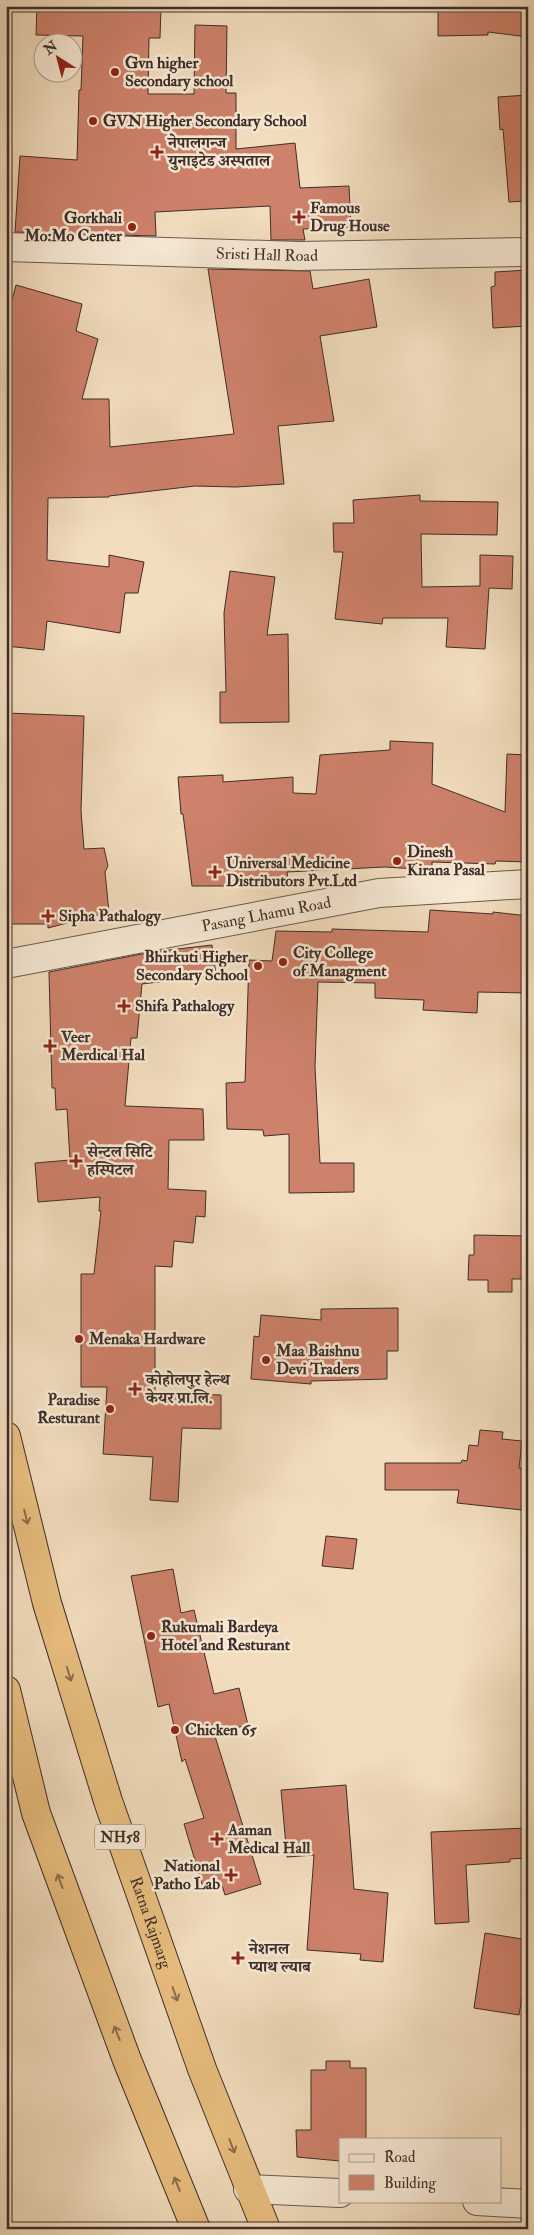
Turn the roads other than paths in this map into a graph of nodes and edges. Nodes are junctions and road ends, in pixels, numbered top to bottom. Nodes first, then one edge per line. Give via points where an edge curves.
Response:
1 (6, 247) edge
2 (528, 252) edge
3 (528, 884) edge
4 (6, 964) edge
5 (6, 1436) edge
6 (6, 1690) edge
7 (248, 2189) junction
8 (339, 2193) edge
9 (494, 2202) edge
10 (528, 2204) edge
11 (196, 2229) edge
12 (266, 2229) edge

1 - 2 street, Sristi Hall Road via 298,256
3 - 4 street, Pasang Lhamu Road via 379,893
5 -> 7 highway, Ratna Rajmarg / NH58 via 47,1603 108,1801 202,2069
11 -> 6 highway via 126,2060 36,1813
7 - 8 street
7 - 12 highway, Ratna Rajmarg / NH58
9 - 10 street

